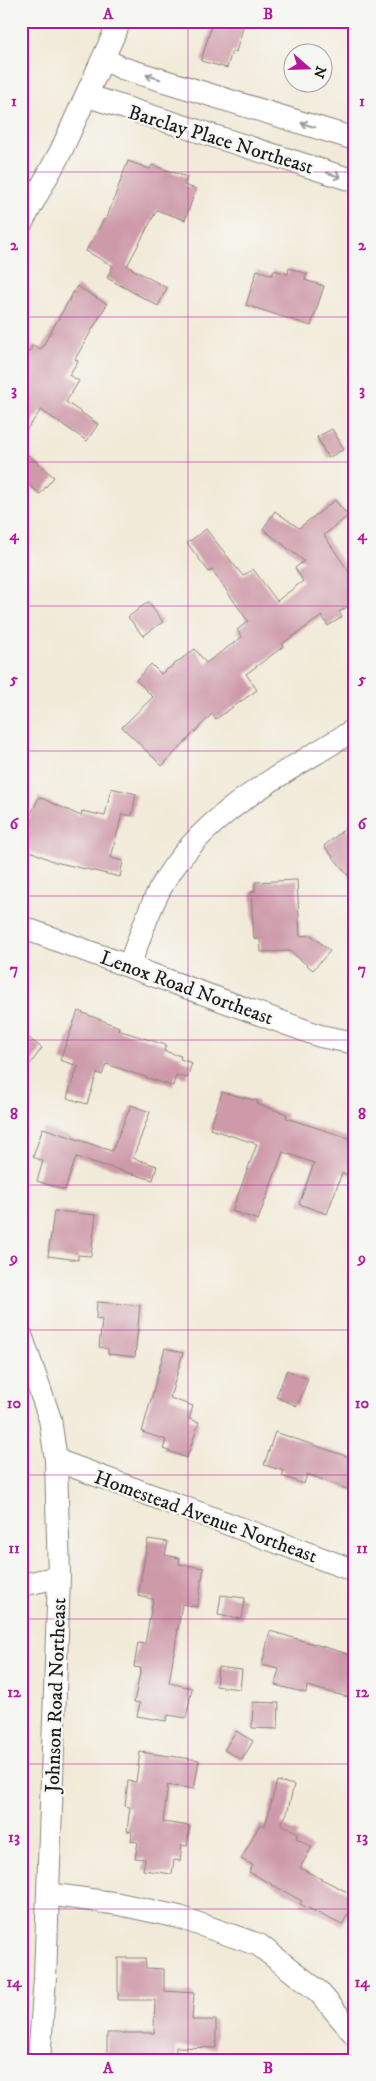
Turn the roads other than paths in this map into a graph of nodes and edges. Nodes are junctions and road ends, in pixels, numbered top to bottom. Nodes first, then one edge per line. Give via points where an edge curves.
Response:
1 (120, 21) edge
2 (104, 59) junction
3 (88, 96) junction
4 (355, 139) edge
5 (355, 181) edge
6 (22, 220) edge
7 (355, 729) edge
8 (21, 927) edge
9 (129, 966) junction
10 (355, 1043) edge
11 (21, 1335) edge
12 (56, 1460) junction
13 (355, 1571) edge
14 (60, 1577) junction
15 (21, 1585) edge
16 (48, 1894) junction
17 (355, 2034) edge
18 (39, 2060) edge

1 - 2 street
2 - 3 street
4 -> 2 street, Barclay Place Northeast via 122,68
3 -> 5 street, Barclay Place Northeast
3 - 6 street
7 - 9 street via 242,798 208,826 183,853 161,887
8 - 9 street, Lenox Road Northeast
9 - 10 street, Lenox Road Northeast via 320,1036
11 - 12 street, Johnson Road Northeast via 50,1419
12 - 13 street, Homestead Avenue Northeast
12 - 14 street, Johnson Road Northeast
14 - 15 street
14 - 16 street, Johnson Road Northeast
16 - 17 street via 179,1917 259,1945 319,1992
16 - 18 street, Johnson Road Northeast

